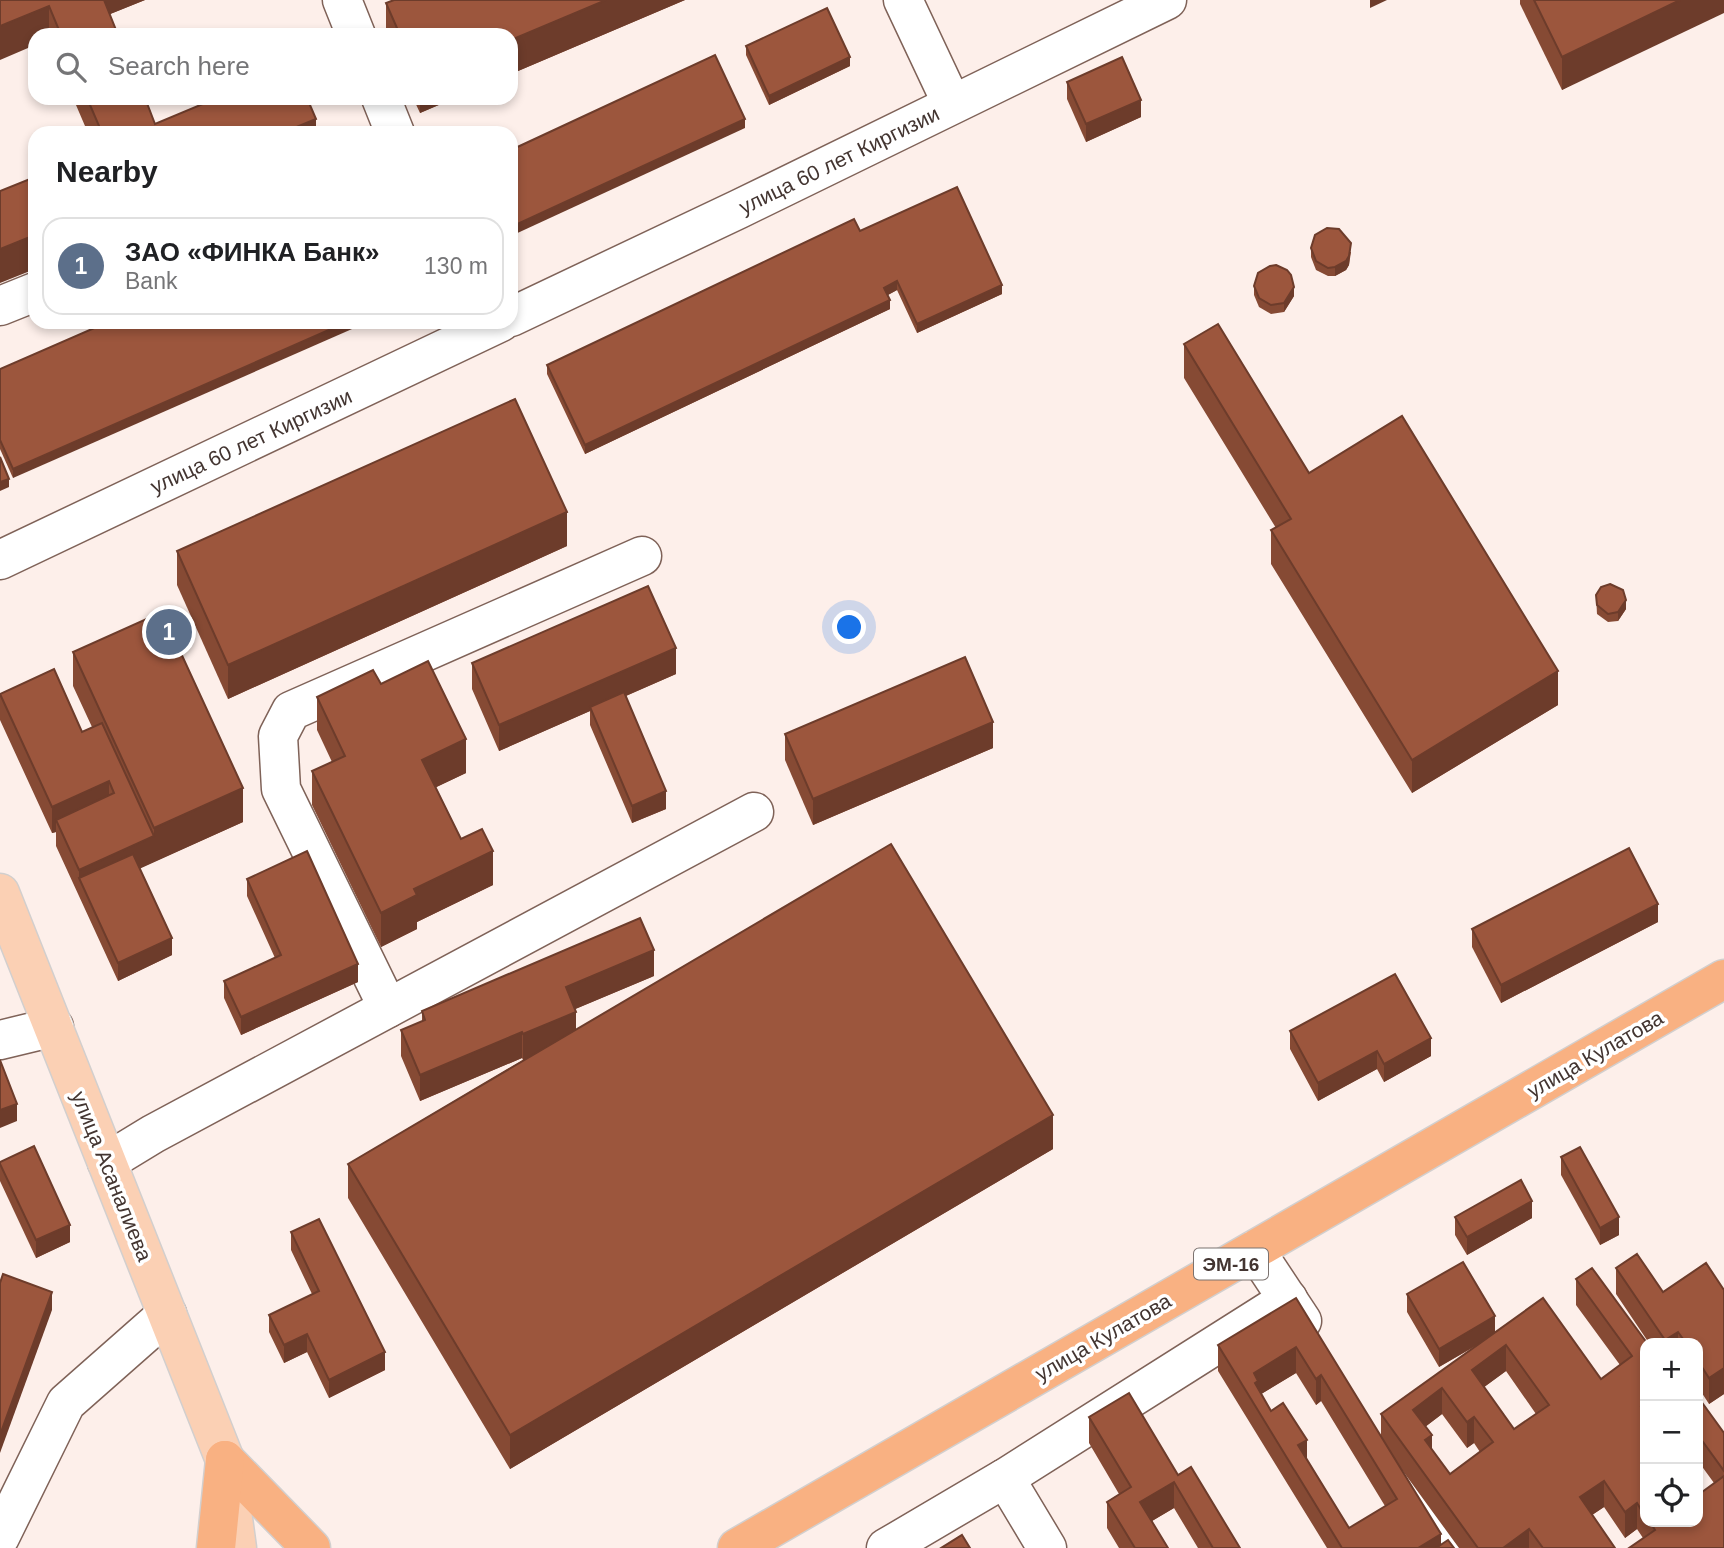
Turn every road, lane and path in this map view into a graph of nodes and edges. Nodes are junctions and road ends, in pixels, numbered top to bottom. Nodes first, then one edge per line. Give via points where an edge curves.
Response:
1 (342, 0) edge
2 (903, 0) edge
3 (1167, 0) edge
4 (353, 28) edge
5 (952, 104) junction
6 (384, 105) edge
7 (392, 126) edge
8 (28, 295) edge
9 (0, 306) edge
10 (518, 311) edge
11 (480, 329) edge
12 (642, 556) dead end
13 (0, 560) edge
14 (754, 812) dead end
15 (0, 893) edge
16 (1724, 979) edge
17 (388, 1008) junction
18 (54, 1027) junction
19 (0, 1040) edge
20 (107, 1162) junction
21 (1255, 1250) junction
22 (1288, 1299) junction
23 (167, 1314) junction
24 (1318, 1345) edge
25 (1370, 1424) edge
26 (225, 1460) junction
27 (1005, 1478) junction
28 (0, 1536) edge
29 (216, 1548) edge
30 (237, 1548) edge
31 (293, 1548) edge
32 (311, 1548) edge
33 (737, 1548) edge
34 (886, 1548) edge
35 (1048, 1548) edge
36 (1452, 1548) edge

1 - 4 street
2 - 5 street
3 - 5 street, улица 60 лет Киргизии
5 - 10 street, улица 60 лет Киргизии
6 - 7 street
8 - 9 street
11 - 13 street, улица 60 лет Киргизии
12 - 17 street via 291,711 278,736 281,789
14 - 17 street
15 - 18 main road, улица Асаналиева
16 - 21 highway, улица Кулатова / ЭМ-16
17 - 20 street
18 - 19 street
18 - 20 main road, улица Асаналиева
20 - 23 main road, улица Асаналиева
21 - 22 street
21 - 33 highway, улица Кулатова / ЭМ-16
22 - 24 street
22 - 27 street
23 - 26 main road, улица Асаналиева
23 - 28 street via 66,1403
25 - 36 street
26 - 29 highway
26 - 30 main road, улица Асаналиева
26 - 31 main road, улица Асаналиева
26 - 32 highway
27 - 34 street
27 - 35 street

